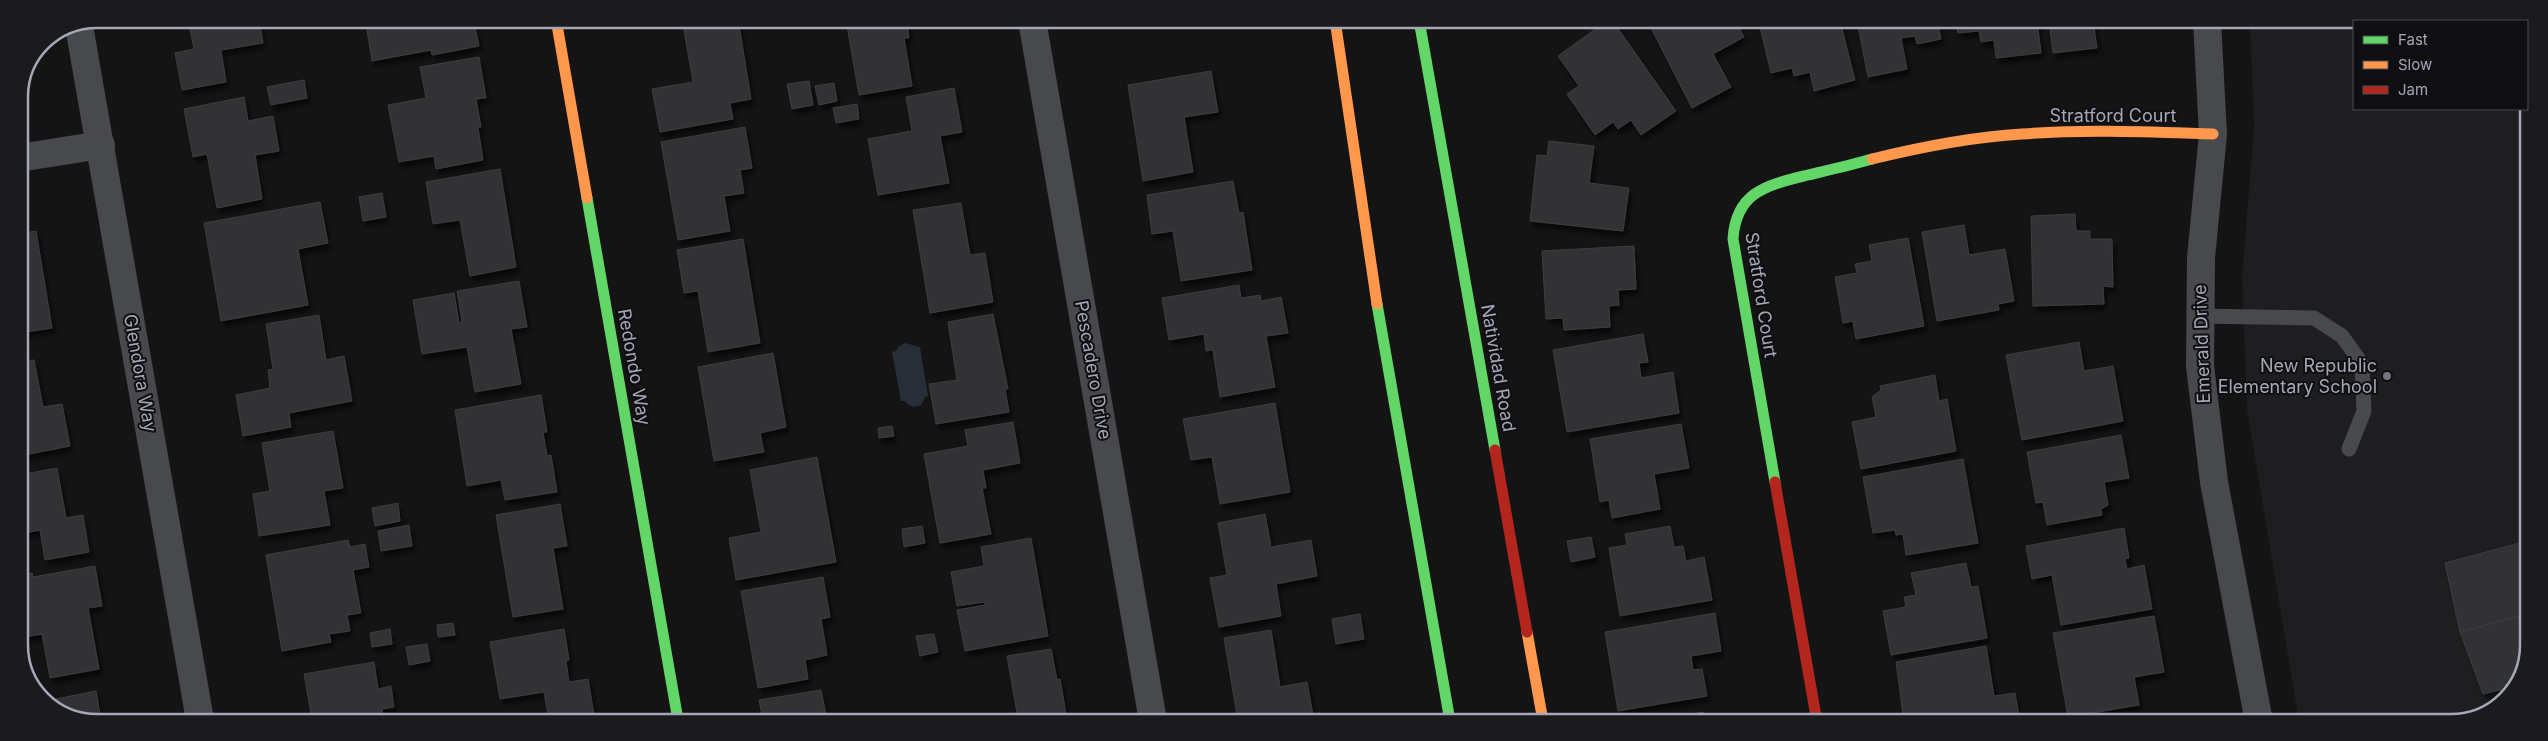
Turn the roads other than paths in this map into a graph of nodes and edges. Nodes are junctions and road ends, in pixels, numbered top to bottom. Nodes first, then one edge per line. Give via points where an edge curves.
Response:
1 (558, 28) edge
2 (1035, 28) edge
3 (1335, 28) edge
4 (1420, 28) edge
5 (2207, 28) edge
6 (80, 30) edge
7 (2213, 134) junction
8 (100, 145) junction
9 (28, 157) edge
10 (2199, 316) junction
11 (2349, 449) dead end
12 (199, 714) edge
13 (677, 714) edge
14 (1152, 714) edge
15 (1449, 714) edge
16 (1542, 714) edge
17 (1816, 714) edge
18 (2258, 714) edge

1 - 13 street, Redondo Way
2 - 14 street, Pescadero Drive
3 - 15 street via 1383,346
4 - 16 street, Natividad Road
5 - 7 street, Emerald Drive
6 - 8 street, Glendora Way
7 - 10 street, Emerald Drive
7 - 17 street, Stratford Court via 2092,131 1995,136 1943,144 1772,184 1748,197 1740,206 1733,238
8 - 9 street
8 - 12 street, Glendora Way
10 - 11 lane via 2314,318 2342,336 2362,364 2364,411
10 - 18 street, Emerald Drive via 2205,423

